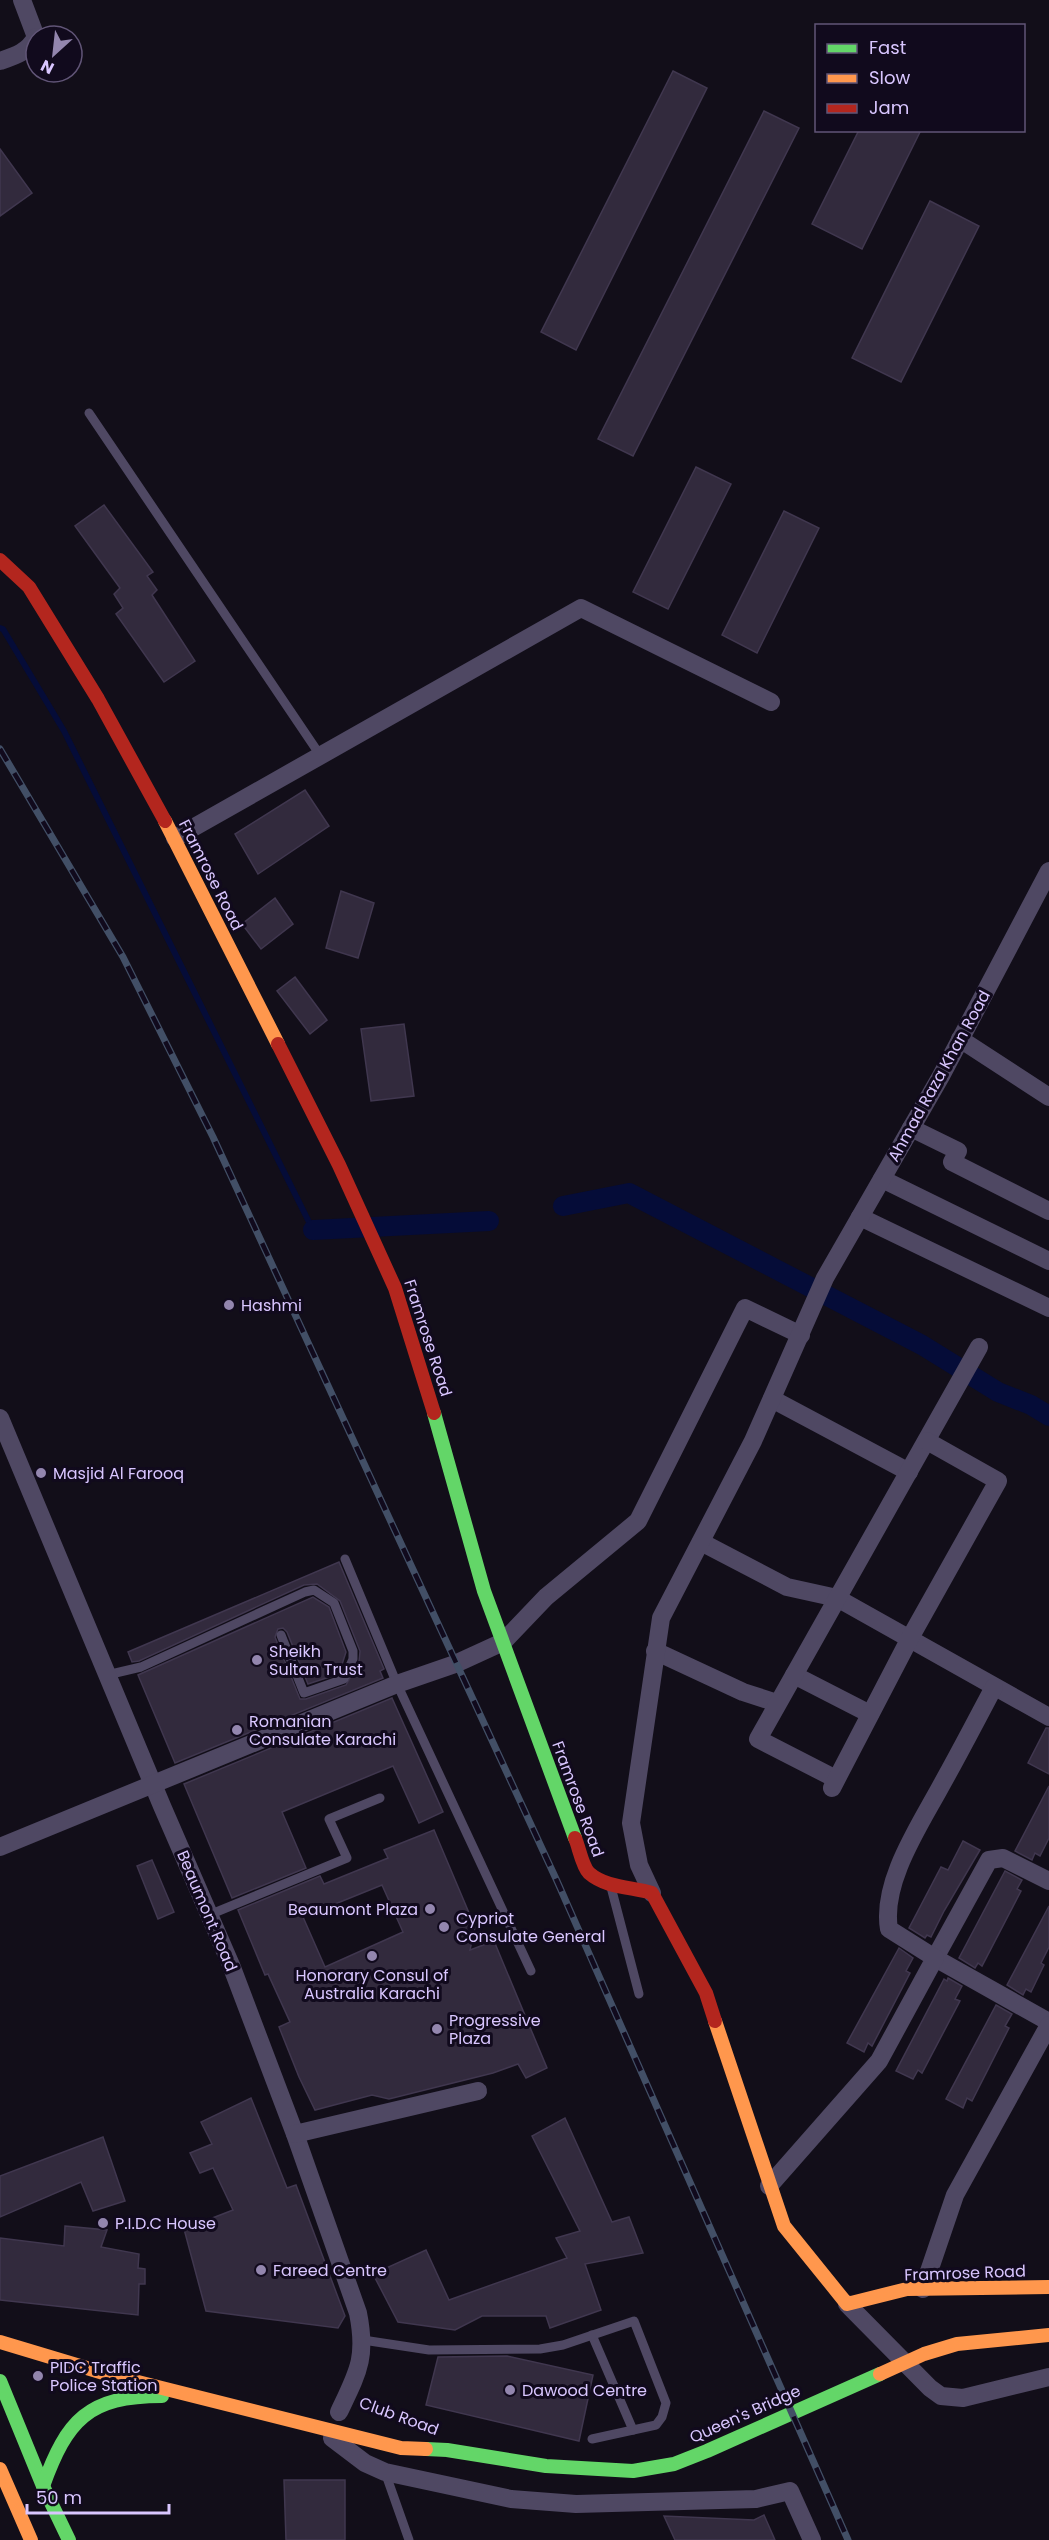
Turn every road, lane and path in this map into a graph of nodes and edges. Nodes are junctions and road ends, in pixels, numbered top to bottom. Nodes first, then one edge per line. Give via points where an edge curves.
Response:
1 (22, 0) edge
2 (31, 24) edge
3 (24, 52) edge
4 (0, 61) edge
5 (89, 413) dead end
6 (0, 560) edge
7 (771, 702) dead end
8 (320, 755) junction
9 (175, 838) junction
10 (1049, 871) edge
11 (960, 1038) junction
12 (1049, 1097) edge
13 (911, 1128) junction
14 (882, 1179) junction
15 (1049, 1211) edge
16 (860, 1217) junction
17 (1049, 1261) edge
18 (1049, 1308) edge
19 (801, 1335) junction
20 (979, 1347) dead end
21 (772, 1399) junction
22 (0, 1418) edge
23 (927, 1441) junction
24 (6, 1447) edge
25 (909, 1472) junction
26 (701, 1542) junction
27 (345, 1559) dead end
28 (837, 1598) junction
29 (281, 1635) dead end
30 (910, 1638) junction
31 (502, 1642) junction
32 (655, 1651) junction
33 (107, 1674) junction
34 (794, 1675) junction
35 (397, 1684) junction
36 (994, 1687) junction
37 (777, 1703) junction
38 (870, 1714) junction
39 (1049, 1717) edge
40 (153, 1785) junction
41 (380, 1798) dead end
42 (0, 1847) edge
43 (1047, 1876) edge
44 (610, 1885) junction
45 (652, 1893) junction
46 (209, 1915) junction
47 (935, 1958) junction
48 (531, 1971) dead end
49 (639, 1994) dead end
50 (1049, 2024) edge
51 (478, 2091) dead end
52 (295, 2134) junction
53 (769, 2186) junction
54 (1049, 2288) edge
55 (923, 2289) junction
56 (847, 2304) junction
57 (592, 2335) junction
58 (1049, 2335) edge
59 (363, 2340) junction
60 (0, 2342) edge
61 (1049, 2377) edge
62 (0, 2381) edge
63 (194, 2397) junction
64 (339, 2412) dead end
65 (317, 2428) junction
66 (633, 2430) junction
67 (409, 2433) dead end
68 (592, 2439) dead end
69 (447, 2450) junction
70 (0, 2469) edge
71 (385, 2472) junction
72 (43, 2486) junction
73 (31, 2540) edge
74 (69, 2540) edge
75 (409, 2540) edge
76 (812, 2540) edge

1 - 2 street
3 - 4 street
5 - 8 lane
6 - 9 main road, Framrose Road via 29,587 98,699
7 - 8 street via 581,608
8 - 9 street
9 - 31 main road, Framrose Road via 366,1222 399,1299
10 - 11 street, Ahmad Raza Khan Road
11 - 12 street
11 - 13 street, Ahmad Raza Khan Road
13 - 14 street, Ahmad Raza Khan Road
13 - 15 street via 958,1151 952,1162
14 - 16 street, Ahmad Raza Khan Road
14 - 17 street
16 - 18 street
16 - 19 street, Ahmad Raza Khan Road via 825,1278
19 - 21 street, Ahmad Raza Khan Road
19 - 31 street via 745,1308 638,1521 546,1597
20 - 23 street
21 - 25 street
21 - 26 street, Ahmad Raza Khan Road
22 - 24 street, Beaumont Road
23 - 25 street
23 - 30 street via 998,1481
24 - 33 street, Beaumont Road
25 - 28 street
26 - 28 street via 787,1587
26 - 32 street, Ahmad Raza Khan Road via 661,1618
27 - 35 lane
28 - 30 street
28 - 34 street
29 - 33 lane via 304,1692 344,1679 350,1669 353,1651 334,1603 314,1590 141,1667
30 - 36 street
30 - 38 street
31 - 35 street
31 - 44 main road, Framrose Road via 588,1872
32 - 37 street via 742,1692
32 - 45 street, Ahmad Raza Khan Road via 631,1822 639,1866
33 - 40 street, Beaumont Road
34 - 37 street
34 - 38 street
35 - 40 street
35 - 48 lane
36 - 39 street
36 - 47 street via 902,1860 891,1895 889,1929
37 - 38 street via 758,1739 834,1785
40 - 42 street
40 - 46 street, Beaumont Road
41 - 46 lane via 329,1819 347,1858
43 - 47 street via 1003,1858 989,1860
44 - 45 main road, Framrose Road
44 - 49 lane
45 - 53 main road via 706,1993
46 - 52 street, Beaumont Road
47 - 50 street
47 - 53 street via 879,2061
50 - 55 street via 955,2195
51 - 52 street
52 - 59 street, Beaumont Road via 358,2313
53 - 56 main road via 784,2226
54 - 55 main road, Framrose Road
55 - 56 main road, Framrose Road via 907,2289
56 - 61 street via 941,2396 963,2398
57 - 59 lane via 540,2349 429,2350
57 - 66 lane
57 - 66 lane via 634,2321 666,2403 656,2425
58 - 69 main road, Queen's Bridge via 957,2344 924,2354 674,2464 633,2471 590,2470
59 - 64 street, Beaumont Road via 358,2372
60 - 63 main road, Club Road
62 - 72 main road
63 - 65 main road, Club Road
63 - 72 main road via 140,2395 93,2410 75,2422 63,2439
65 - 69 main road, Club Road via 401,2448
65 - 71 street via 365,2463
66 - 68 lane
67 - 69 main road, Club Road
70 - 73 main road
71 - 75 lane
71 - 76 street via 511,2499 576,2504 756,2499 790,2491
72 - 74 main road

